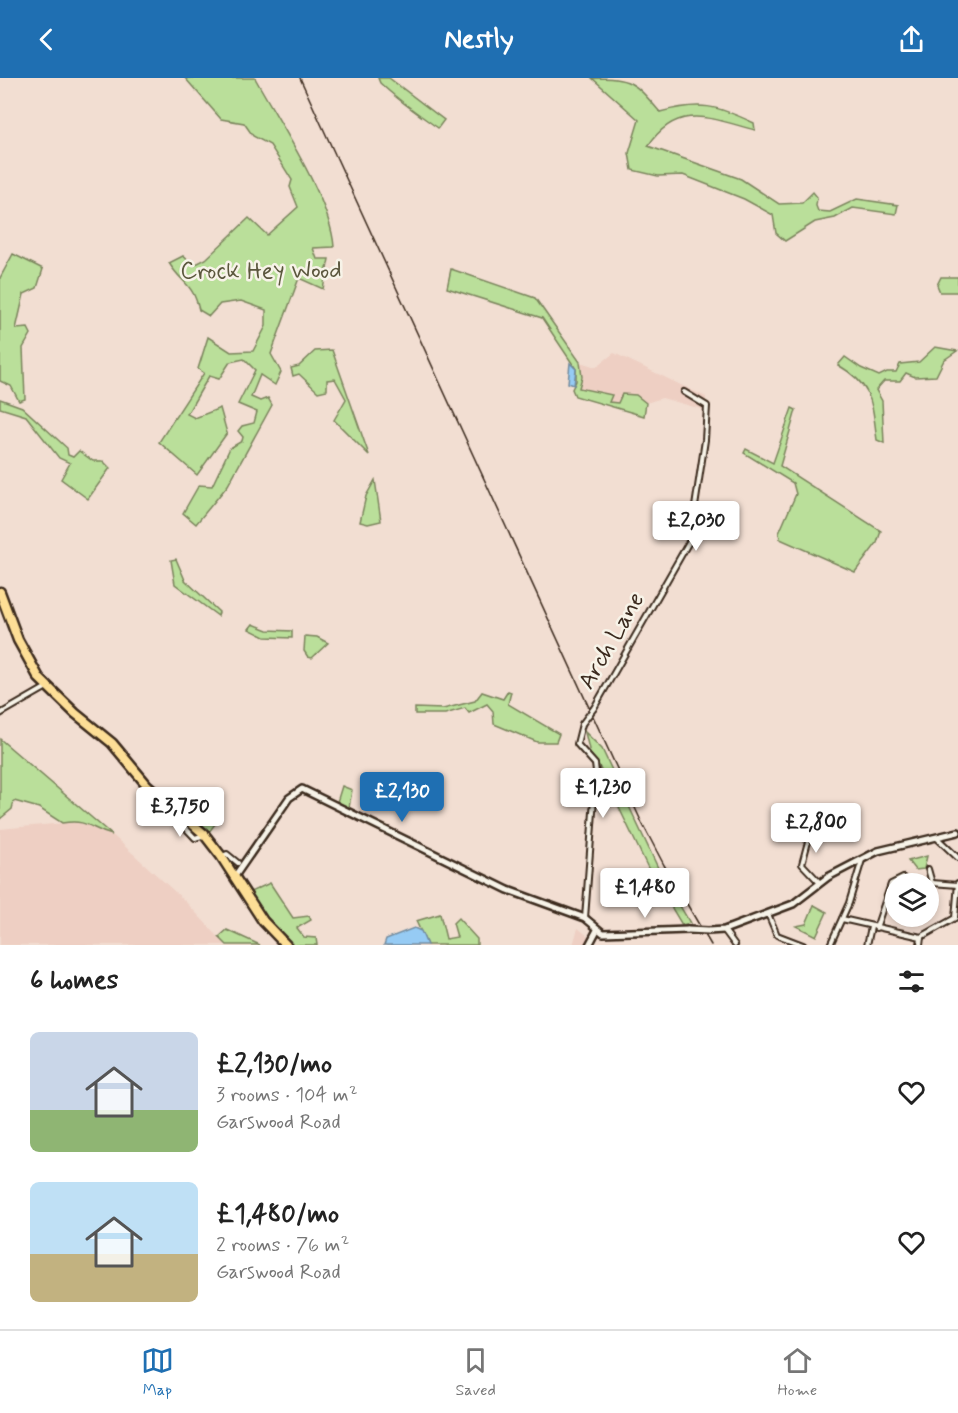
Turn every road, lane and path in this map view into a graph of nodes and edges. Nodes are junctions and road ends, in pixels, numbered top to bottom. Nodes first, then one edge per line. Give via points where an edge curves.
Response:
1 (684, 392) dead end
2 (0, 592) edge
3 (47, 687) junction
4 (0, 714) edge
5 (813, 823) dead end
6 (958, 832) edge
7 (937, 838) junction
8 (221, 856) junction
9 (958, 858) edge
10 (861, 859) junction
11 (237, 861) dead end
12 (929, 869) dead end
13 (930, 873) edge
14 (235, 876) junction
15 (821, 884) junction
16 (939, 884) edge
17 (958, 884) edge
18 (885, 896) edge
19 (768, 914) junction
20 (585, 918) junction
21 (842, 919) junction
22 (957, 919) edge
23 (873, 927) junction
24 (597, 930) junction
25 (724, 930) junction
26 (921, 937) junction
27 (793, 943) edge
28 (286, 945) edge
29 (590, 945) edge
30 (735, 945) edge
31 (803, 945) edge
32 (830, 945) edge
33 (867, 945) edge
34 (920, 945) edge

1 - 20 street, Arch Lane, bridge via 707,406 690,540 582,724 577,744 595,764 596,772
2 - 3 highway via 23,651
3 - 4 street
3 - 8 highway via 112,743 147,785 204,835
5 - 15 street via 802,864
6 - 7 street
7 - 9 street
7 - 10 street via 885,849
8 - 11 street via 227,854
8 - 14 highway
10 - 15 street
10 - 21 street
12 - 13 street
14 - 20 street via 289,798 302,789 508,890
14 - 28 highway via 263,921
15 - 19 street via 798,902
16 - 17 street
17 - 22 street
18 - 23 street
19 - 25 street
19 - 27 street via 777,935
20 - 24 street
21 - 23 street
21 - 32 street
22 - 26 street
23 - 26 street
23 - 33 street
24 - 25 street, bridge
24 - 29 street
25 - 30 street
26 - 34 street
27 - 31 street

